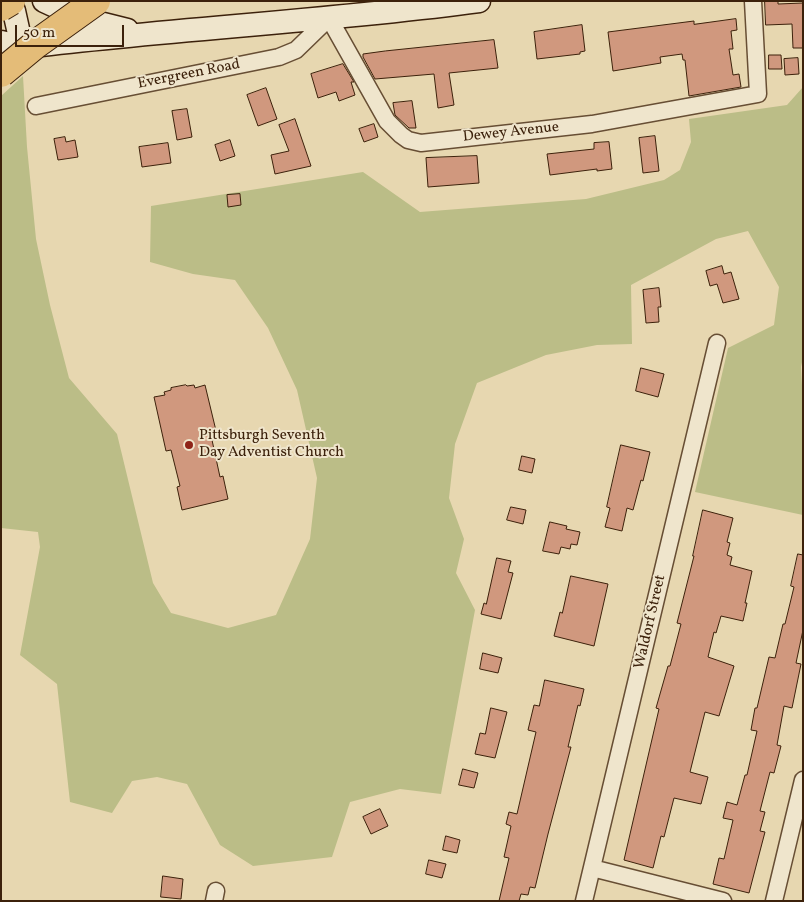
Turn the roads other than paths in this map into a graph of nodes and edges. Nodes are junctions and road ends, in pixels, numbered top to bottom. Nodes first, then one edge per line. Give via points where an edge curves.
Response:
1 (10, 1) edge
2 (44, 1) edge
3 (96, 1) edge
4 (479, 1) edge
5 (753, 1) edge
6 (1, 7) edge
7 (329, 18) junction
8 (146, 34) junction
9 (12, 45) edge
10 (1, 58) edge
11 (1, 73) edge
12 (36, 106) dead end
13 (717, 343) dead end
14 (803, 780) edge
15 (592, 868) junction
16 (584, 901) edge
17 (723, 901) edge
18 (774, 901) edge

1 - 6 highway, bridge
1 - 9 main road via 14,12
2 - 8 main road via 83,18
3 - 11 highway, bridge
4 - 7 main road
5 - 7 street, Dewey Avenue via 758,94 592,124 421,143 400,135 387,121
7 - 8 main road
7 - 12 street, Evergreen Road via 296,50 279,57
8 - 9 main road
9 - 10 main road
13 - 15 street, Waldorf Street
14 - 18 street
15 - 16 street, Waldorf Street
15 - 17 street

